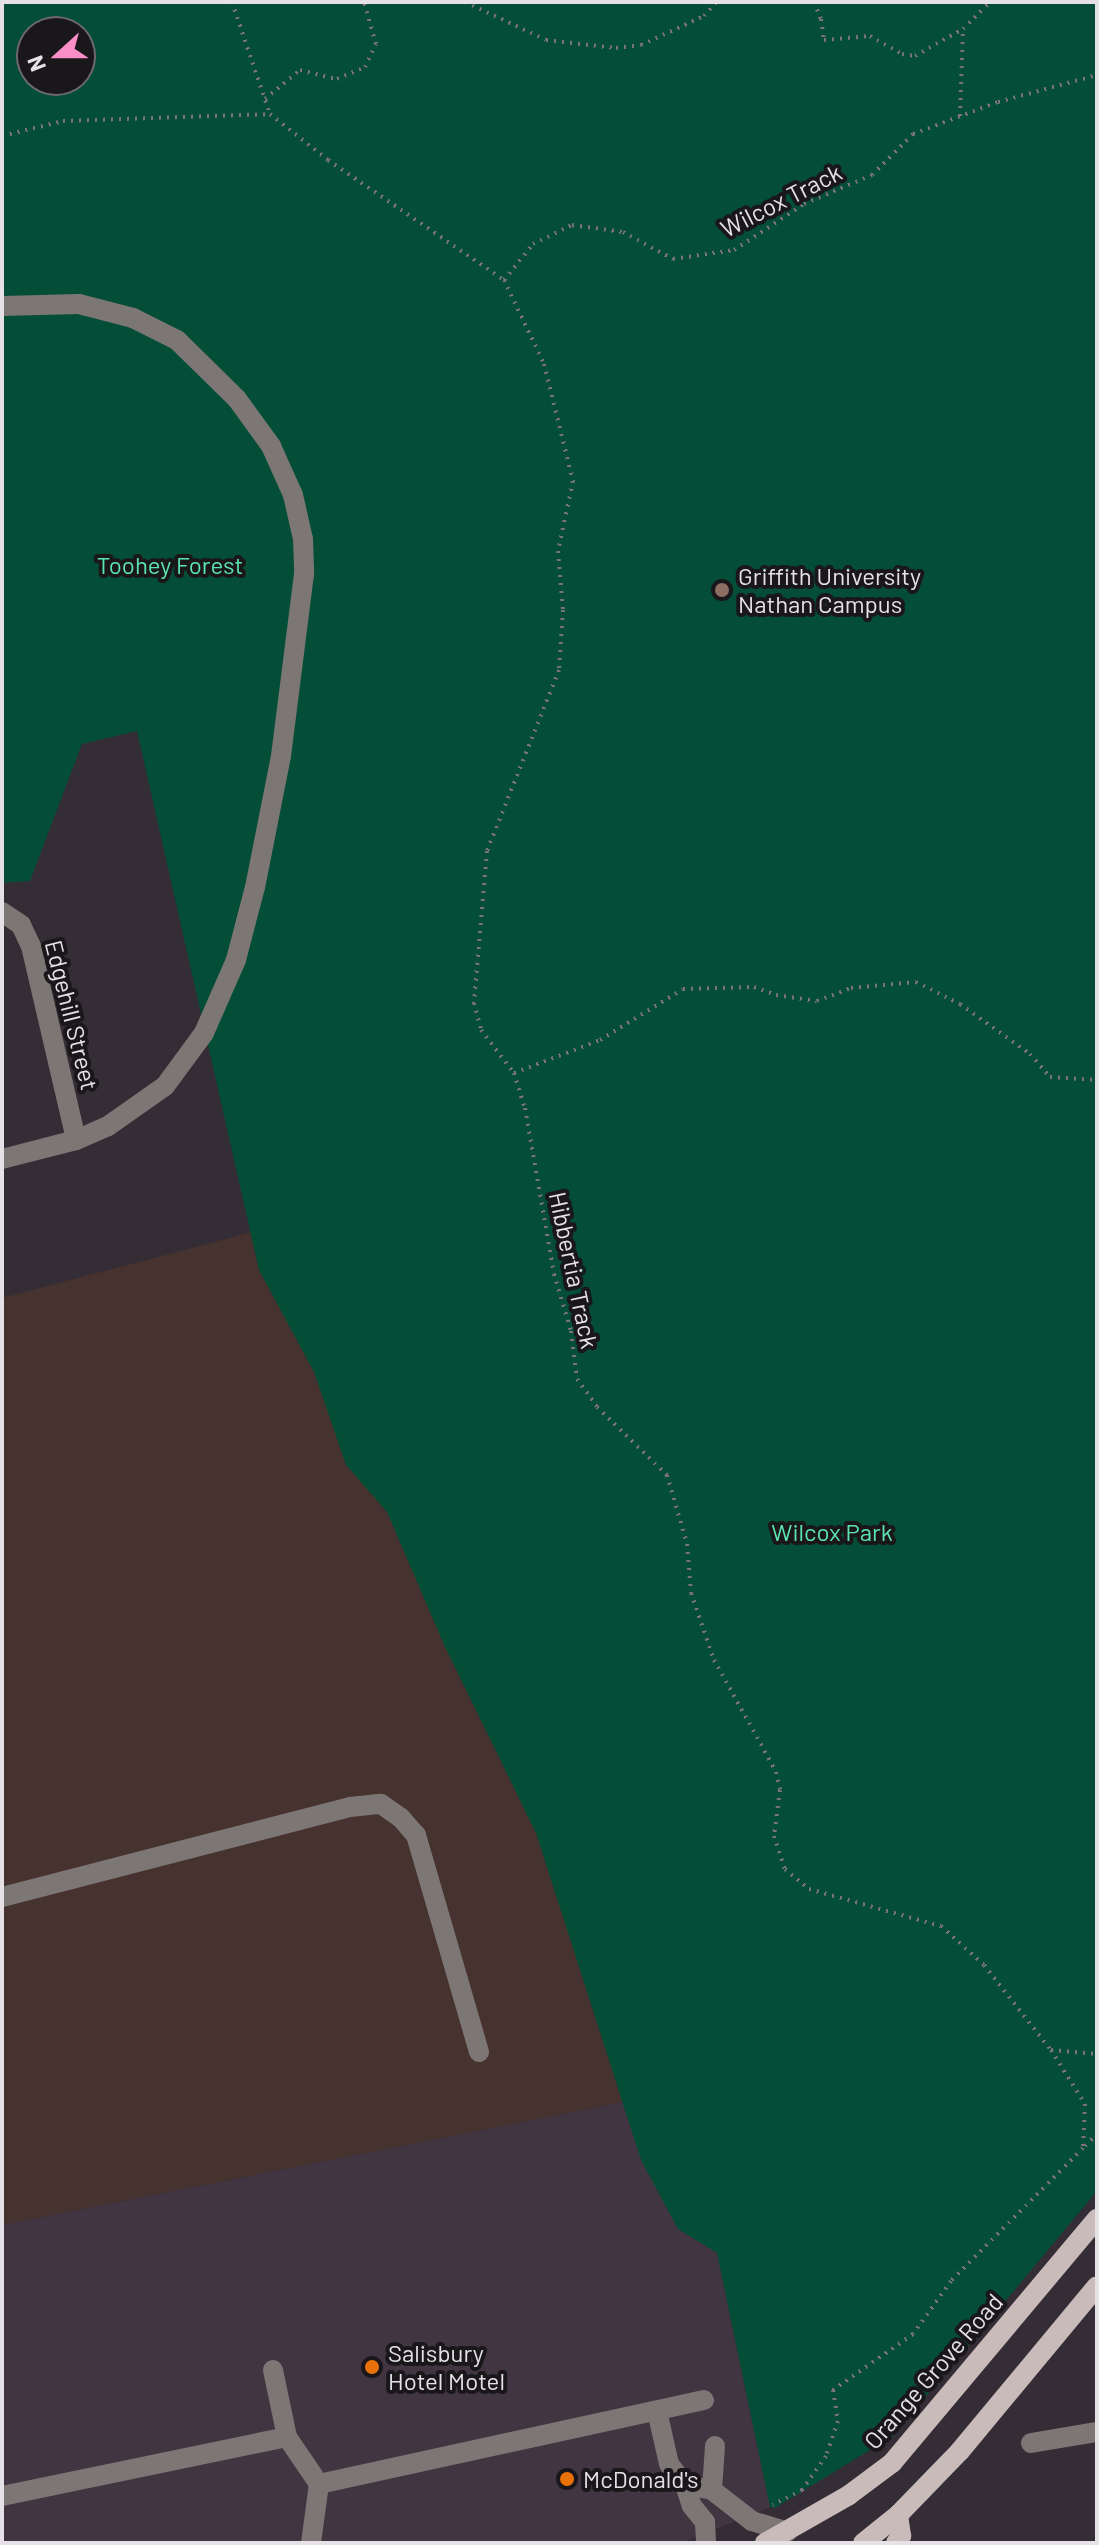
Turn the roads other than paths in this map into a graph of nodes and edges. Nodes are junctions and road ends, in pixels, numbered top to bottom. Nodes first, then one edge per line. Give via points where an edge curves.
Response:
1 (2, 306) edge
2 (2, 912) edge
3 (76, 1140) junction
4 (2, 1159) edge
5 (2, 1897) edge
6 (479, 2052) dead end
7 (1097, 2219) edge
8 (1097, 2286) edge
9 (273, 2370) dead end
10 (704, 2400) dead end
11 (657, 2411) junction
12 (1097, 2432) edge
13 (287, 2437) junction
14 (1031, 2443) dead end
15 (715, 2446) dead end
16 (319, 2484) junction
17 (685, 2485) junction
18 (712, 2490) junction
19 (2, 2496) edge
20 (898, 2515) junction
21 (787, 2532) junction
22 (311, 2543) edge
23 (706, 2543) edge
24 (765, 2543) edge
25 (863, 2543) edge
26 (896, 2543) edge

1 - 3 street via 79,304 133,318 177,340 237,399 271,446 293,495 303,539 304,574 281,756 244,931 219,1003 187,1060 165,1086 108,1126
2 - 3 street, Edgehill Street via 21,925 31,946
3 - 4 street
5 - 6 street via 350,1807 381,1804 416,1835
7 - 21 main road, Orange Grove Road via 892,2463
8 - 20 main road via 960,2451
9 - 13 street
10 - 11 street
11 - 16 street
11 - 17 street via 669,2464
12 - 14 street
13 - 16 street
13 - 19 street
15 - 18 street
16 - 22 street
17 - 18 street
17 - 23 street via 705,2522
18 - 21 street via 752,2521
20 - 25 main road
20 - 26 main road via 901,2536
21 - 24 main road, Orange Grove Road

